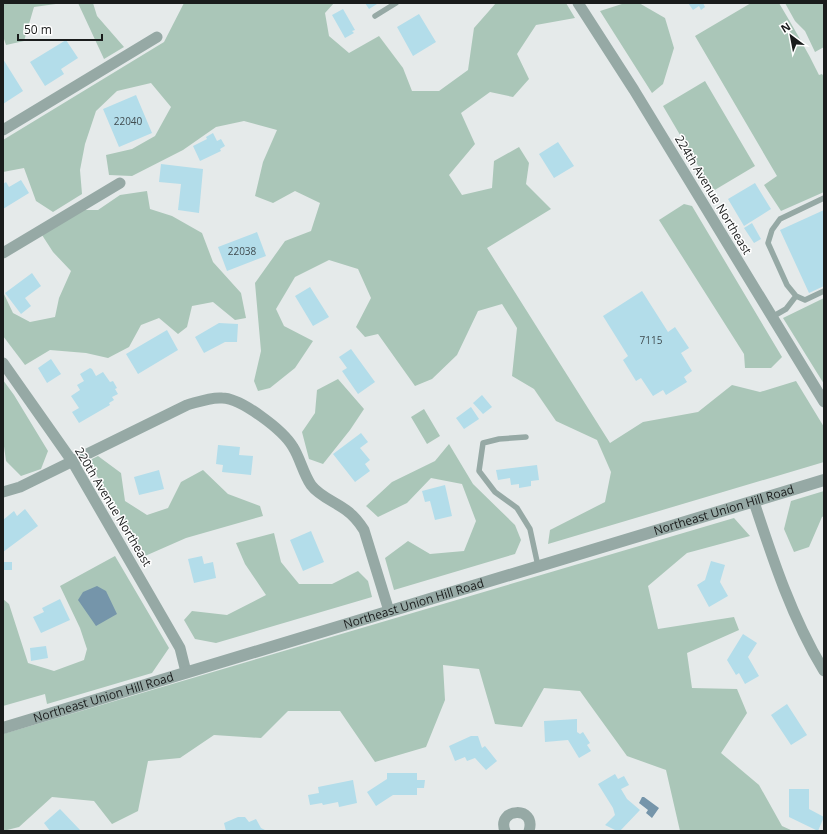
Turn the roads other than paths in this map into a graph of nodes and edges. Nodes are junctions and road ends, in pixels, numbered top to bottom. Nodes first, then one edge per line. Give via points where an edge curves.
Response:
1 (396, 3) edge
2 (578, 3) edge
3 (375, 16) dead end
4 (157, 37) dead end
5 (3, 130) edge
6 (120, 183) dead end
7 (824, 198) edge
8 (3, 253) edge
9 (824, 291) edge
10 (796, 296) junction
11 (772, 317) junction
12 (3, 362) edge
13 (824, 402) edge
14 (526, 437) dead end
15 (72, 461) junction
16 (824, 480) edge
17 (3, 492) edge
18 (754, 502) junction
19 (538, 567) junction
20 (389, 611) junction
21 (824, 671) edge
22 (186, 672) junction
23 (3, 728) edge
24 (505, 831) edge
25 (529, 831) edge

1 - 3 lane
2 - 11 street, 224th Avenue Northeast
4 - 5 street
6 - 8 street
7 - 10 lane via 780,219 772,230 768,243 787,285
9 - 10 lane via 805,300
10 - 11 lane via 786,309
11 - 13 street, 224th Avenue Northeast
12 - 15 street, 220th Avenue Northeast
14 - 19 lane via 483,443 479,471 495,492 517,508 530,529
15 - 17 street via 20,487
15 - 20 street via 187,405 210,398 224,398 243,405 283,433 312,485 358,520 364,530
15 - 22 street, 220th Avenue Northeast via 180,648
16 - 18 street, Northeast Union Hill Road
18 - 19 street, Northeast Union Hill Road
18 - 21 street via 791,607
19 - 20 street, Northeast Union Hill Road
20 - 22 street, Northeast Union Hill Road
22 - 23 street, Northeast Union Hill Road
24 - 25 street via 505,819 516,812 528,818

